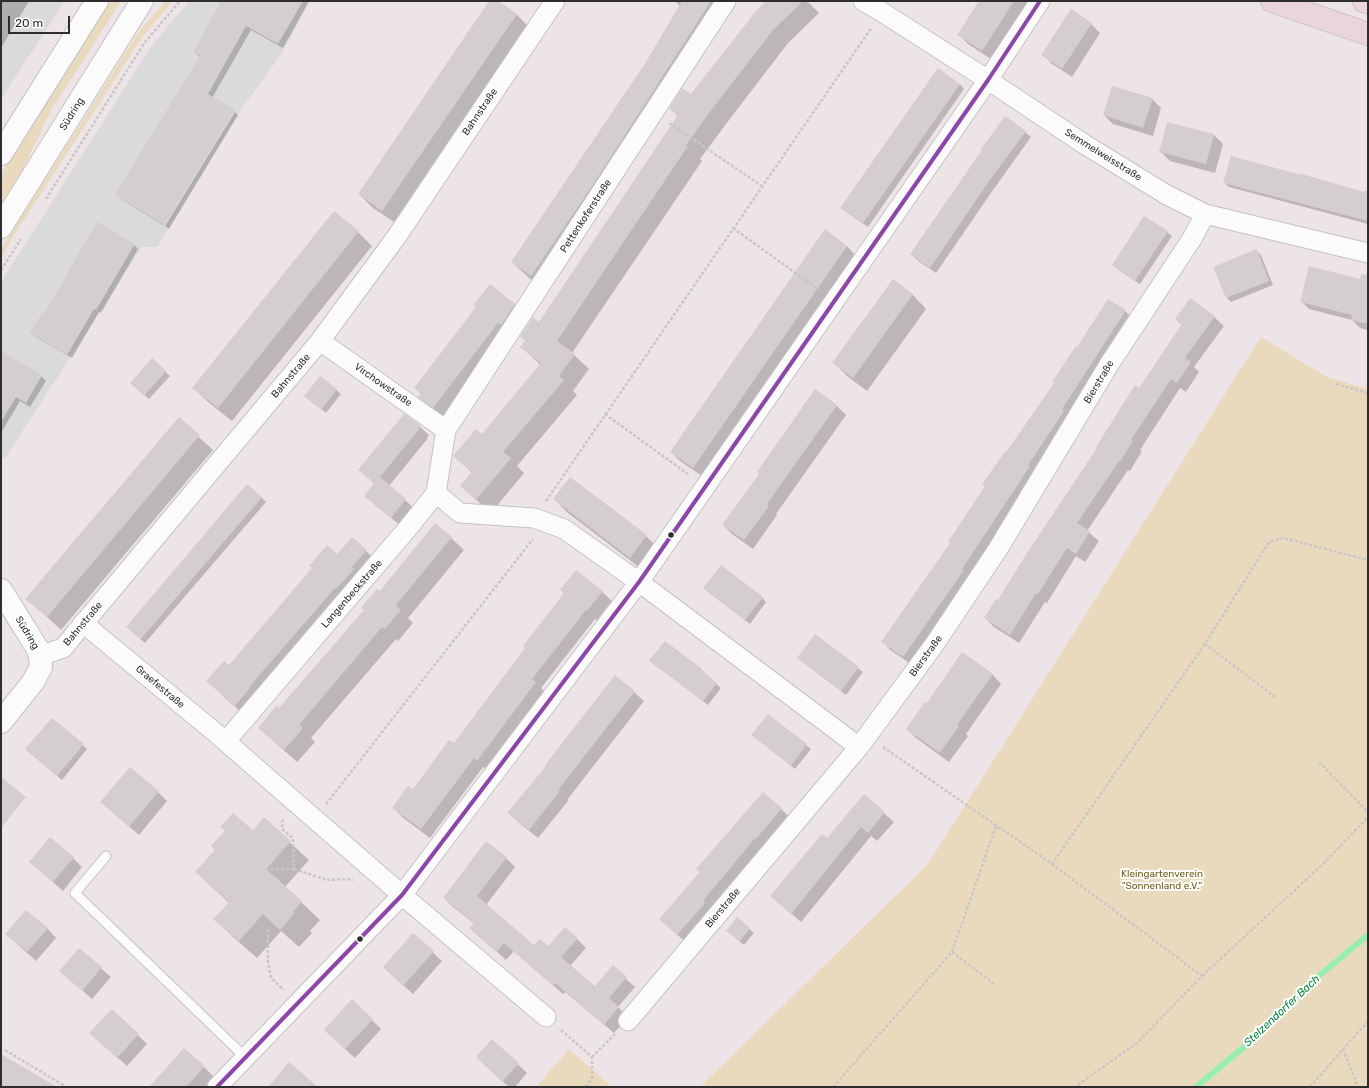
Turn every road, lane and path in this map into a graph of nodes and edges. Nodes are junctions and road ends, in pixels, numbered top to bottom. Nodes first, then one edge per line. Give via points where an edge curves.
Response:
1 (97, 1) edge
2 (142, 1) edge
3 (180, 1) edge
4 (555, 1) edge
5 (726, 1) edge
6 (862, 1) edge
7 (1040, 1) edge
8 (1272, 1) edge
9 (1364, 1) edge
10 (1368, 2) edge
11 (882, 12) junction
12 (1368, 34) edge
13 (988, 80) junction
14 (654, 112) junction
15 (1, 154) edge
16 (762, 186) junction
17 (43, 203) dead end
18 (1205, 214) junction
19 (1, 227) edge
20 (733, 228) junction
21 (22, 237) dead end
22 (1368, 253) edge
23 (1, 270) edge
24 (834, 301) junction
25 (320, 341) junction
26 (1336, 384) dead end
27 (1368, 393) edge
28 (605, 414) junction
29 (446, 430) junction
30 (705, 486) junction
31 (436, 493) junction
32 (534, 518) junction
33 (1368, 560) edge
34 (639, 582) junction
35 (1, 590) edge
36 (83, 623) junction
37 (1205, 644) junction
38 (40, 656) junction
39 (1275, 697) dead end
40 (1, 722) edge
41 (226, 742) junction
42 (863, 742) junction
43 (1319, 762) dead end
44 (1368, 812) edge
45 (283, 815) dead end
46 (1368, 817) edge
47 (315, 818) junction
48 (996, 826) junction
49 (106, 856) dead end
50 (1052, 864) junction
51 (266, 869) dead end
52 (294, 869) junction
53 (355, 881) dead end
54 (402, 895) junction
55 (268, 930) dead end
56 (952, 952) junction
57 (1202, 976) junction
58 (994, 984) dead end
59 (297, 1002) junction
60 (546, 1017) dead end
61 (628, 1021) joint
62 (1368, 1021) edge
63 (578, 1044) dead end
64 (1343, 1049) junction
65 (5, 1050) dead end
66 (245, 1057) junction
67 (592, 1057) junction
68 (62, 1087) edge
69 (216, 1087) edge
70 (586, 1087) edge
71 (833, 1087) edge
72 (1076, 1087) edge
73 (1310, 1087) edge
74 (1358, 1087) edge

1 - 15 street
2 - 19 street, Südring
3 - 17 path via 145,42
4 - 25 street, Bahnstraße via 397,236
5 - 14 street, Pettenkoferstraße
6 - 11 street, Semmelweisstraße
7 - 13 street
8 - 12 highway
9 - 10 highway
11 - 13 street, Semmelweisstraße
11 - 16 path
13 - 18 street, Semmelweisstraße via 1084,144 1167,195
13 - 24 street
14 - 16 path
14 - 29 street, Pettenkoferstraße
16 - 20 path
18 - 22 street, Semmelweisstraße
18 - 42 street, Bierstraße via 1193,237 1110,363 998,549 934,645
20 - 24 path
20 - 28 path
21 - 23 path
24 - 30 street
25 - 29 street, Virchowstraße
25 - 36 street, Bahnstraße
26 - 27 path
28 - 30 path
28 - 32 path
29 - 31 street, Langenbeckstraße
30 - 34 street
31 - 32 street via 460,513
31 - 41 street, Langenbeckstraße
32 - 34 street via 564,529
32 - 47 path via 537,534
33 - 37 path via 1284,538 1269,542
34 - 42 street
34 - 54 street
35 - 38 street, Südring
36 - 38 street, Bahnstraße via 63,648
36 - 41 street, Graefestraße
37 - 39 path
37 - 50 path
38 - 40 street via 40,667 33,682
41 - 47 street, Graefestraße
42 - 48 path
42 - 61 street, Bierstraße
43 - 44 path
45 - 52 path via 282,829 293,838
46 - 57 path via 1322,865
47 - 54 street, Graefestraße
48 - 50 path
48 - 56 path
49 - 66 lane via 75,893
50 - 57 path
51 - 52 path
52 - 53 path via 327,880
54 - 59 street
54 - 60 street, Graefestraße
55 - 59 path via 270,978
56 - 58 path
56 - 71 path
57 - 72 path via 1138,1043
59 - 66 street
61 - 67 path
62 - 64 path
63 - 67 path
64 - 73 path
64 - 74 path
65 - 68 path via 63,1085
66 - 69 street
67 - 70 path via 592,1079

